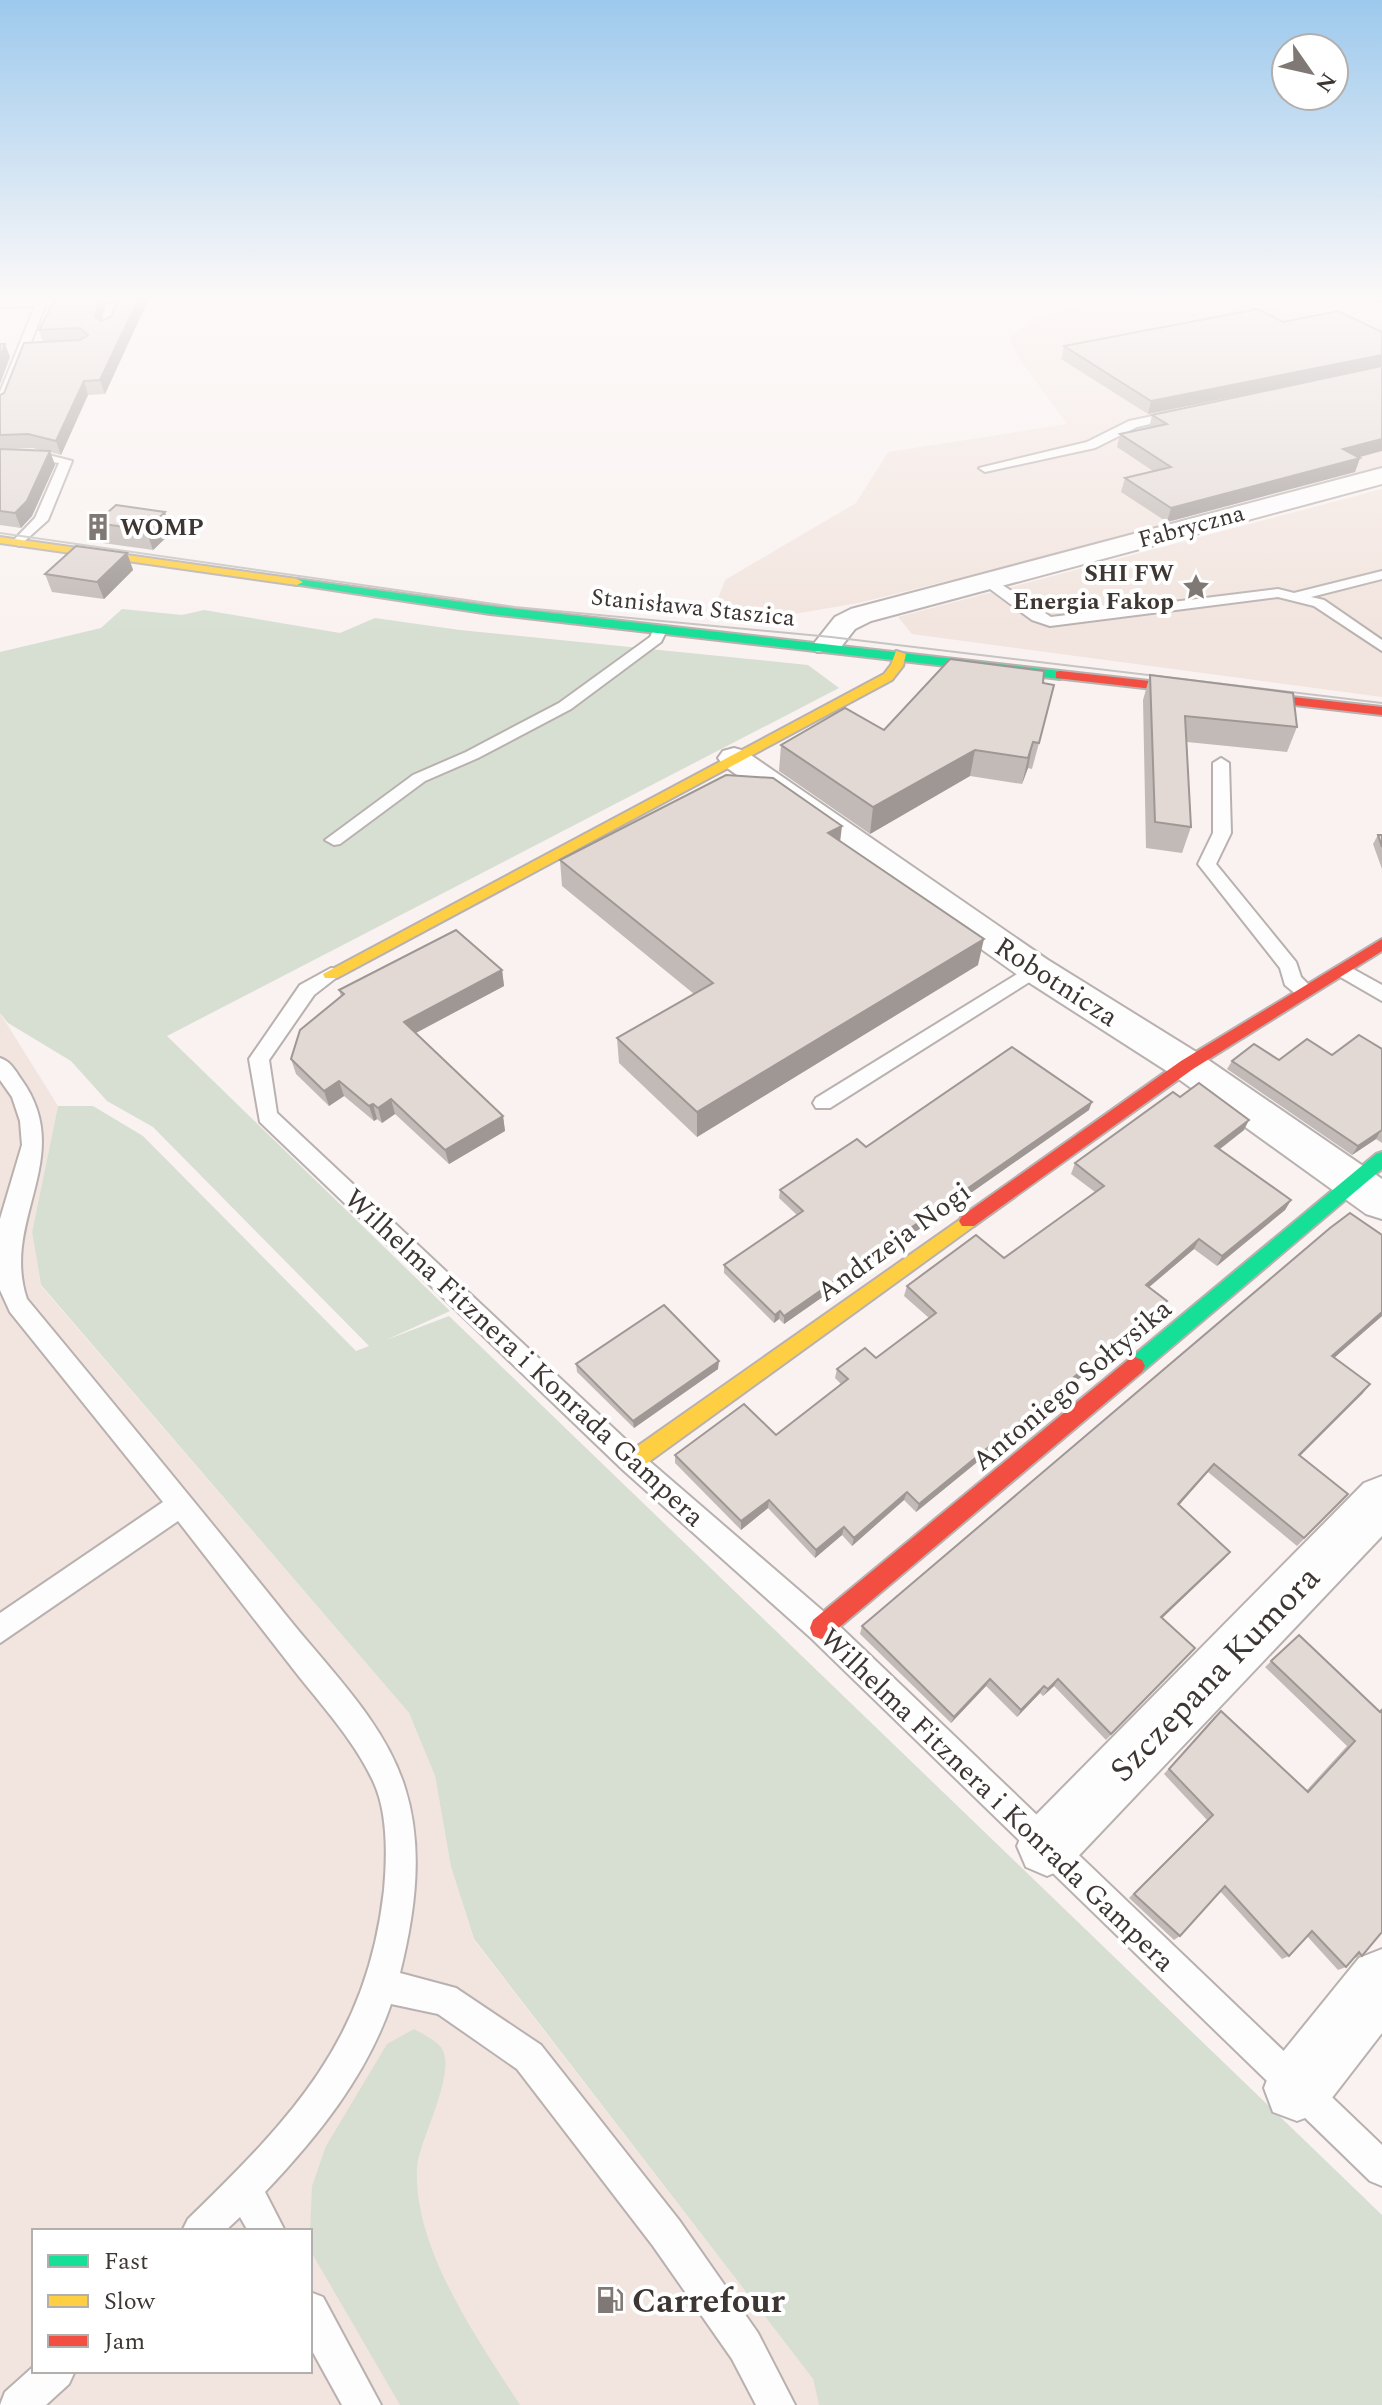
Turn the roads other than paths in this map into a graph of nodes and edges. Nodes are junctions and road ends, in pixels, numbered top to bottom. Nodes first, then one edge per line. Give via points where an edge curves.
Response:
1 (1195, 411) edge
2 (0, 456) edge
3 (985, 468) dead end
4 (1382, 476) edge
5 (9, 541) edge
6 (1382, 575) edge
7 (985, 580) junction
8 (1298, 596) junction
9 (661, 628) junction
10 (827, 646) junction
11 (1382, 647) edge
12 (900, 654) junction
13 (1382, 711) edge
14 (734, 758) junction
15 (1221, 763) dead end
16 (334, 840) dead end
17 (1382, 944) edge
18 (1035, 969) junction
19 (1344, 970) junction
20 (331, 974) joint
21 (1304, 990) junction
22 (1382, 994) edge
23 (0, 1065) edge
24 (1187, 1065) junction
25 (823, 1103) dead end
26 (1373, 1181) edge
27 (2, 1271) edge
28 (632, 1462) junction
29 (1382, 1500) edge
30 (181, 1504) junction
31 (821, 1628) junction
32 (0, 1629) edge
33 (1047, 1846) junction
34 (1382, 1981) edge
35 (379, 1985) junction
36 (1297, 2088) junction
37 (1382, 2169) edge
38 (244, 2189) junction
39 (202, 2229) edge
40 (266, 2229) edge
41 (312, 2314) edge
42 (54, 2373) edge
43 (18, 2405) edge
44 (362, 2405) edge
45 (776, 2405) edge

1 - 3 lane via 1133,424 1091,445
2 - 5 lane via 66,461 41,520
4 - 7 street, Fabryczna
5 - 9 street, Stanisława Staszica via 476,608
6 - 8 lane
7 - 8 lane via 1050,622 1255,595
7 - 10 street, Fabryczna via 861,615 845,623
8 - 11 lane via 1319,603
9 - 10 street, Stanisława Staszica
9 - 16 lane via 656,639 565,706 419,778
10 - 12 street, Stanisława Staszica
12 - 13 street, Stanisława Staszica
12 - 14 street, Wilhelma Fitznera i Konrada Gampera via 888,677
14 - 18 street, Robotnicza
14 - 20 street, Wilhelma Fitznera i Konrada Gampera
15 - 21 lane via 1222,833 1207,864
17 - 19 street, Andrzeja Nogi
18 - 24 street, Robotnicza
18 - 25 lane
19 - 21 street, Andrzeja Nogi
19 - 22 lane
20 - 28 lane, Wilhelma Fitznera i Konrada Gampera via 307,990 259,1059 267,1116
21 - 24 street, Andrzeja Nogi
23 - 27 lane via 22,1090 32,1126 30,1163 11,1217
24 - 26 street, Robotnicza
24 - 28 street, Andrzeja Nogi
26 - 31 street, Antoniego Sołtysika
27 - 30 lane via 18,1305
28 - 31 lane, Wilhelma Fitznera i Konrada Gampera
29 - 33 street, Szczepana Kumora
30 - 32 lane
30 - 35 lane via 346,1712 390,1786 402,1855 395,1930
31 - 33 lane, Wilhelma Fitznera i Konrada Gampera
33 - 36 lane, Wilhelma Fitznera i Konrada Gampera
34 - 36 street
35 - 38 lane via 359,2040 324,2093
35 - 45 lane via 445,1999 529,2057 666,2233 745,2346
36 - 37 lane, Wilhelma Fitznera i Konrada Gampera
38 - 39 lane
38 - 40 lane
41 - 44 lane
42 - 43 lane

